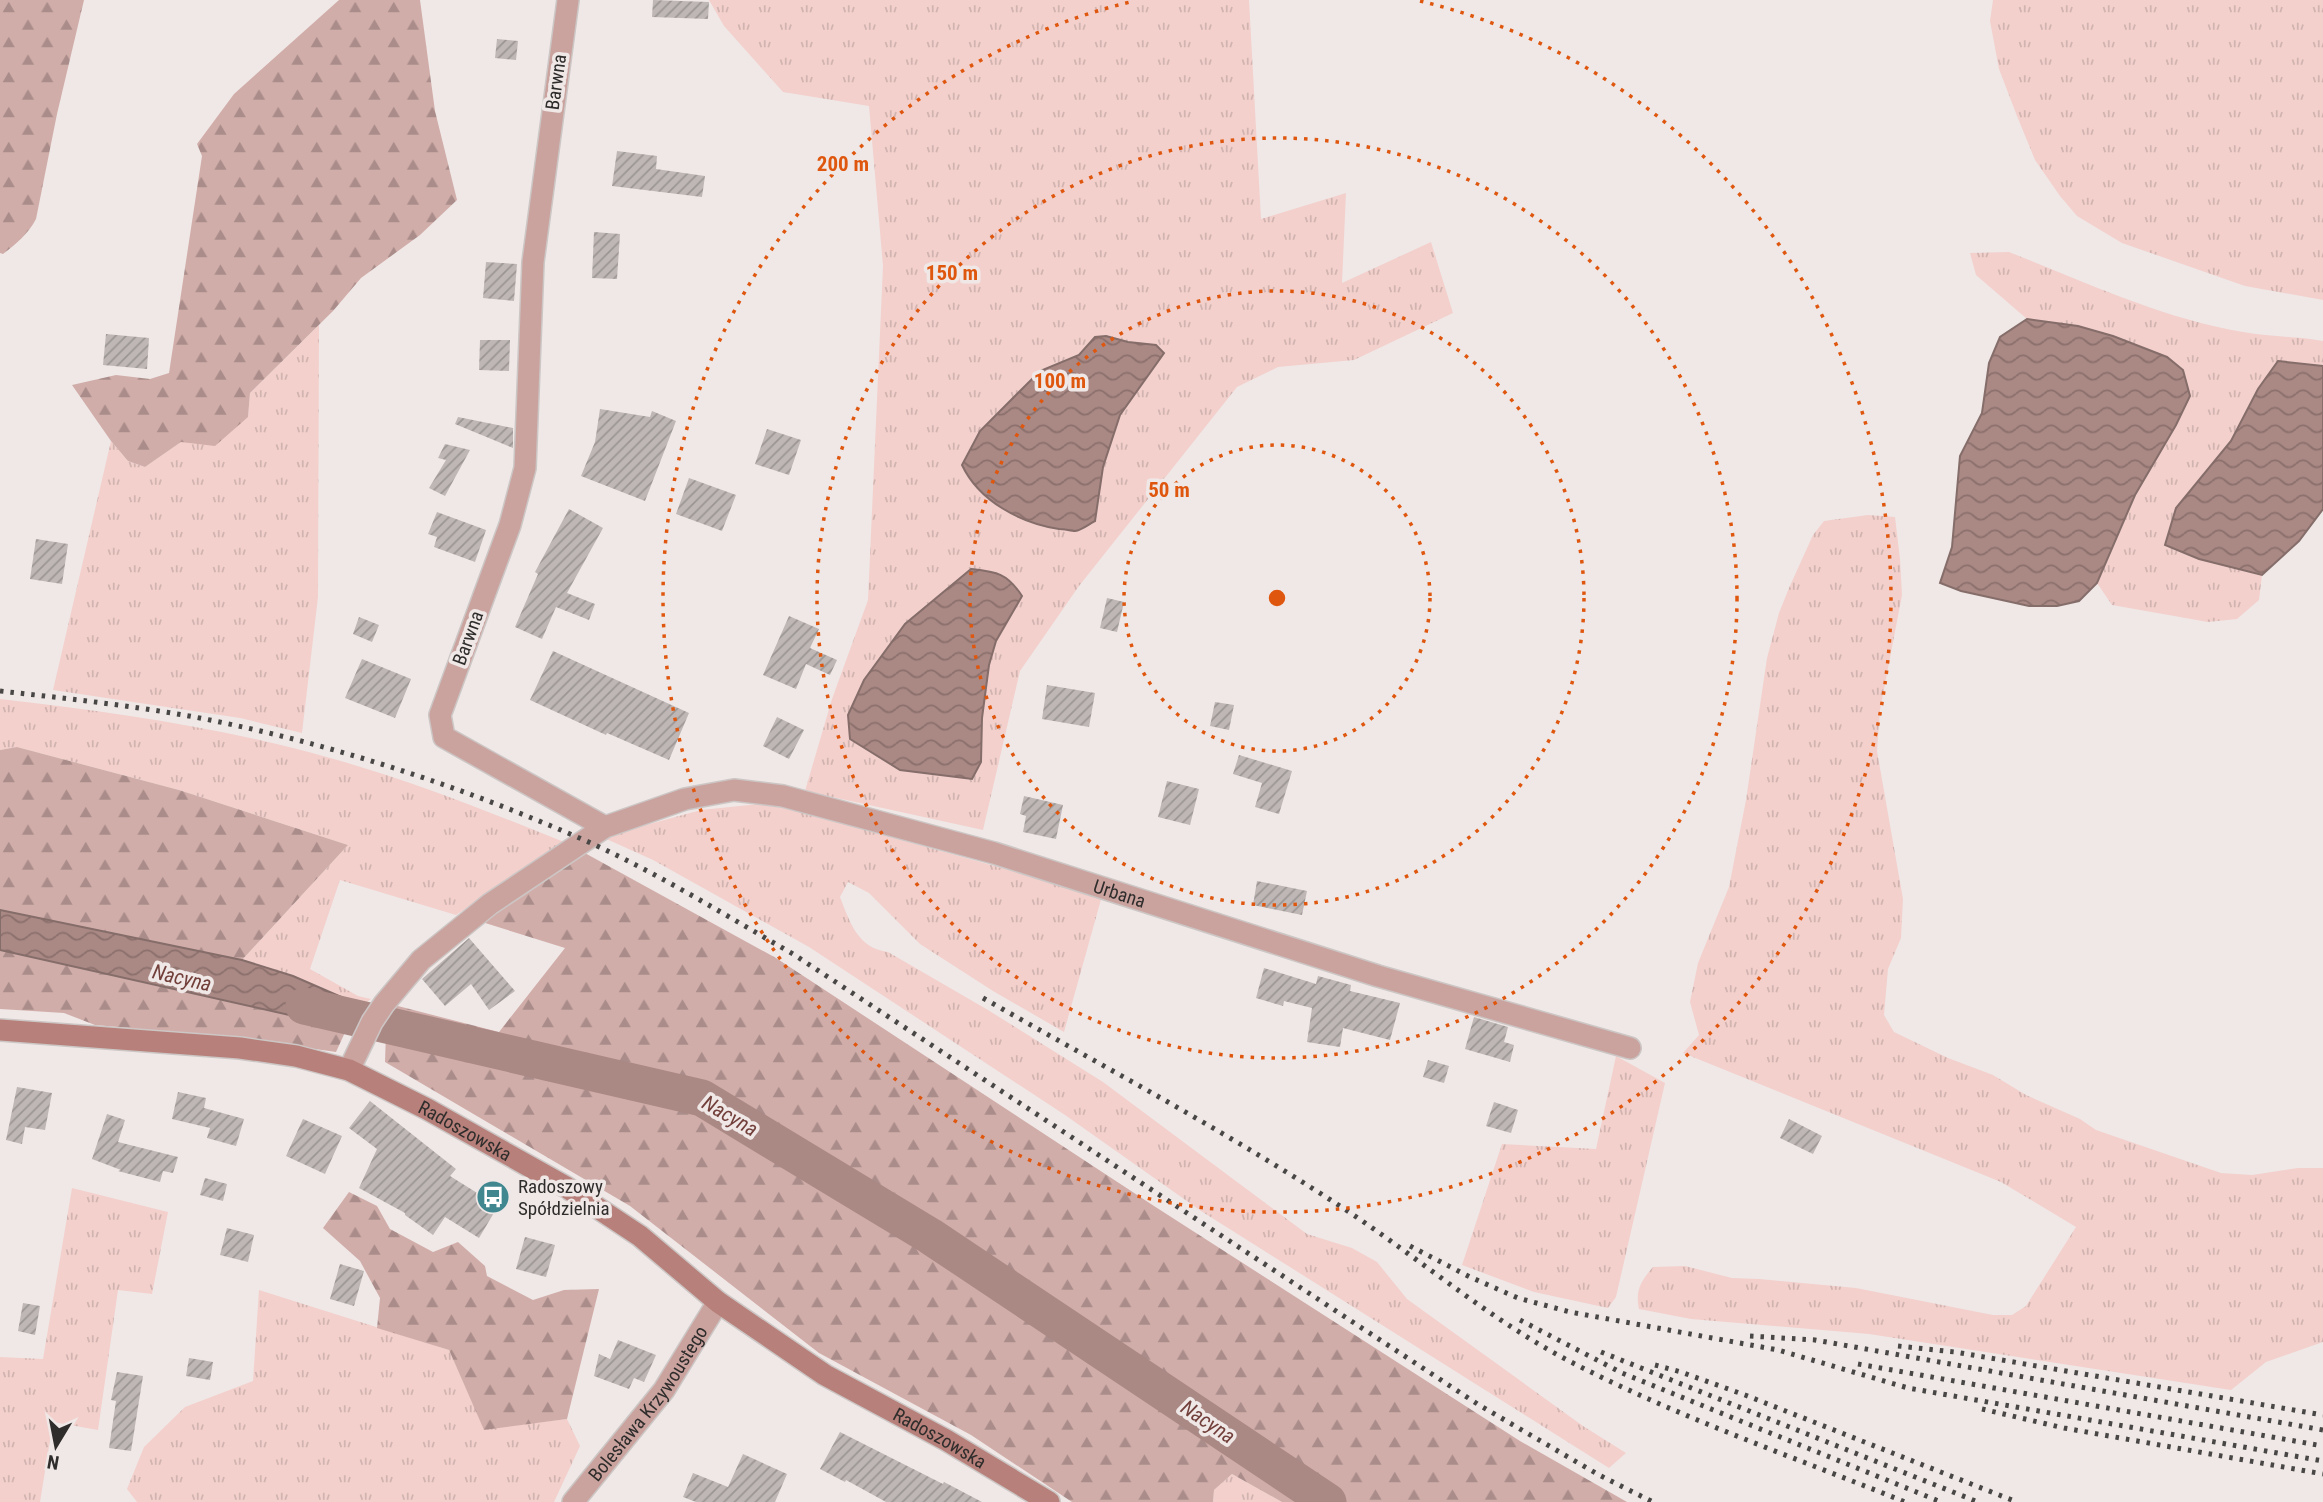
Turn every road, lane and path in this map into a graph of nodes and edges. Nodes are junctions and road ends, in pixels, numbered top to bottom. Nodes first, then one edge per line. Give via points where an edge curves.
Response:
1 (568, 0) edge
2 (606, 827) junction
3 (0, 1030) edge
4 (1630, 1048) dead end
5 (349, 1070) junction
6 (719, 1302) junction
7 (573, 1502) edge
8 (1049, 1502) edge

1 - 2 street, Barwna via 533,262 524,468 510,525 440,715 444,737
2 - 4 street, Urbana via 685,799 722,792 783,796 994,853 1378,976
2 - 5 street via 490,904 421,961 384,1004
3 - 5 street, Radoszowska via 240,1048
5 - 6 street, Radoszowska via 566,1187 640,1237
6 - 7 street, Bolesława Krzywoustego via 664,1390
6 - 8 street, Radoszowska via 825,1375

